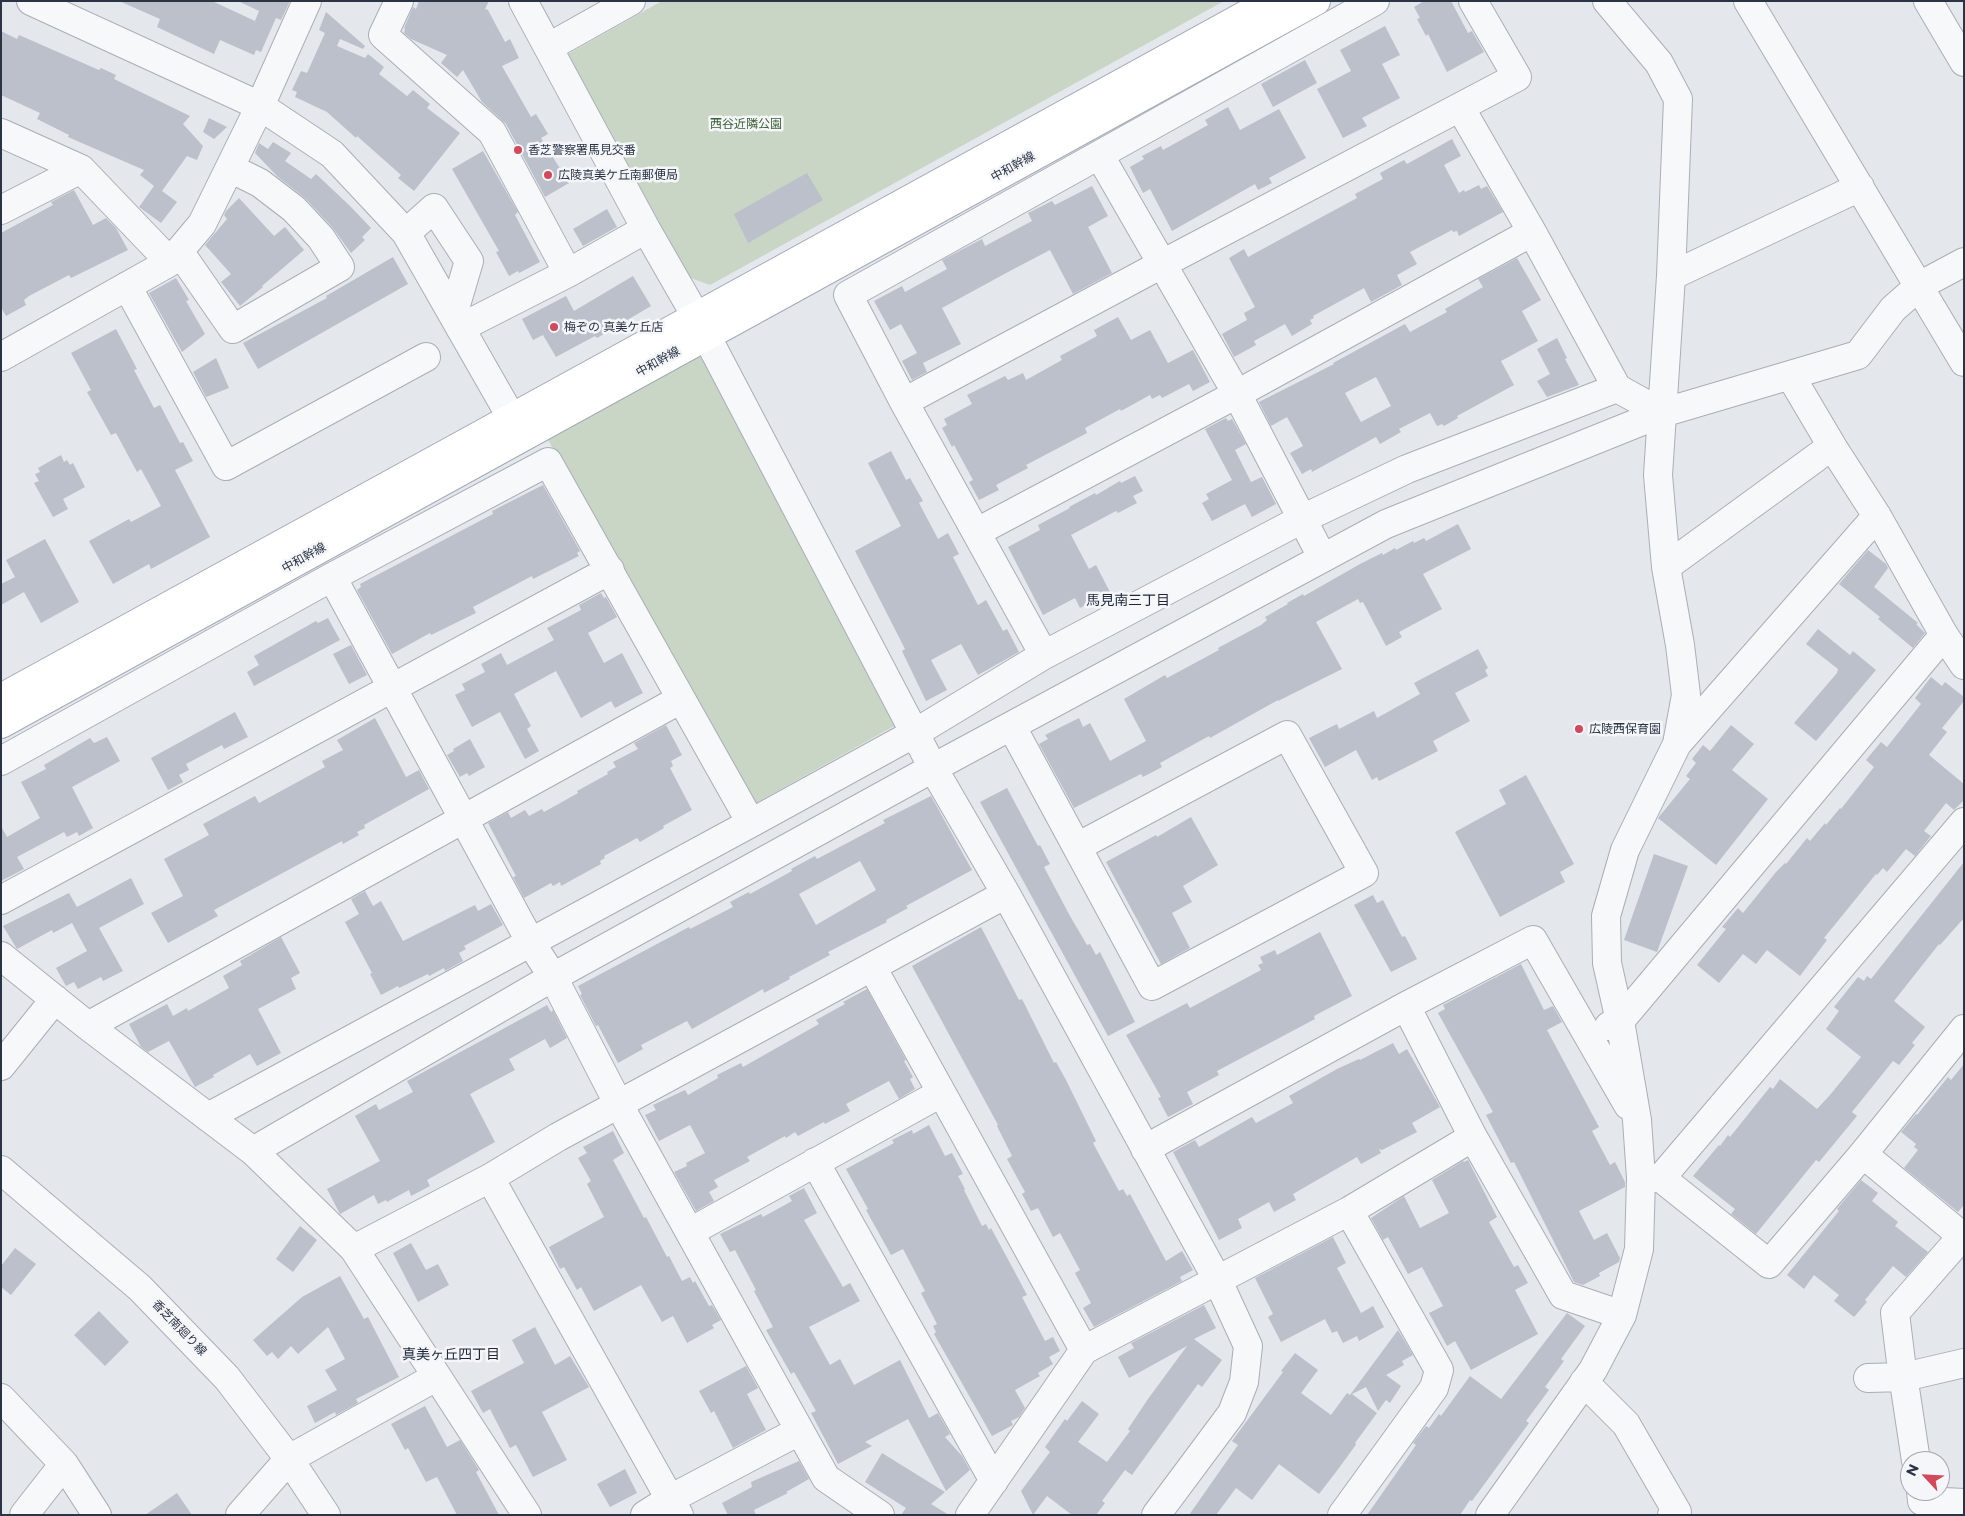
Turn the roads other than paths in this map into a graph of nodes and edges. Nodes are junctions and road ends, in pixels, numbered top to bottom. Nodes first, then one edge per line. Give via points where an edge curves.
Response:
1 (31, 1) edge
2 (307, 1) edge
3 (399, 1) edge
4 (523, 1) edge
5 (631, 1) edge
6 (1271, 1) edge
7 (1316, 1) edge
8 (1375, 1) edge
9 (1473, 1) edge
10 (1607, 1) edge
11 (1748, 1) edge
12 (1928, 1) edge
13 (548, 46) junction
14 (1964, 62) edge
15 (260, 106) junction
16 (1460, 107) junction
17 (1, 133) edge
18 (1100, 156) junction
19 (230, 168) junction
20 (81, 169) junction
21 (1860, 187) junction
22 (1, 210) edge
23 (646, 229) junction
24 (1532, 232) junction
25 (406, 233) junction
26 (175, 256) junction
27 (1964, 262) edge
28 (1162, 264) junction
29 (568, 273) junction
30 (1671, 276) junction
31 (127, 286) junction
32 (1919, 286) junction
33 (456, 321) junction
34 (701, 327) junction
35 (1, 357) edge
36 (426, 357) dead end
37 (1964, 362) edge
38 (1790, 375) junction
39 (1617, 388) junction
40 (1237, 394) junction
41 (904, 402) junction
42 (1662, 413) junction
43 (517, 427) junction
44 (1832, 446) junction
45 (1877, 516) junction
46 (1302, 519) junction
47 (978, 532) junction
48 (1322, 557) junction
49 (1666, 567) junction
50 (610, 570) junction
51 (332, 577) junction
52 (1944, 635) junction
53 (1044, 655) junction
54 (1964, 665) edge
55 (393, 689) junction
56 (1, 698) edge
57 (681, 699) junction
58 (1, 724) edge
59 (1012, 727) junction
60 (915, 733) junction
61 (1676, 744) junction
62 (1, 761) edge
63 (933, 768) junction
64 (463, 818) junction
65 (1964, 822) edge
66 (752, 823) junction
67 (1077, 847) junction
68 (1006, 894) junction
69 (1, 900) edge
70 (531, 943) junction
71 (1, 956) edge
72 (872, 967) junction
73 (553, 977) junction
74 (55, 999) junction
75 (1406, 1006) junction
76 (1620, 1021) junction
77 (88, 1026) junction
78 (1584, 1029) junction
79 (1964, 1029) edge
80 (1, 1066) edge
81 (942, 1093) junction
82 (619, 1105) junction
83 (208, 1117) junction
84 (1637, 1120) junction
85 (1473, 1137) junction
86 (1145, 1149) junction
87 (253, 1151) junction
88 (1863, 1154) junction
89 (815, 1162) junction
90 (1, 1170) edge
91 (490, 1178) junction
92 (1651, 1178) junction
93 (1349, 1211) junction
94 (690, 1232) junction
95 (1963, 1235) edge
96 (354, 1248) junction
97 (1218, 1281) junction
98 (1622, 1315) junction
99 (1084, 1350) junction
100 (1964, 1363) edge
101 (436, 1377) junction
102 (1904, 1377) junction
103 (1868, 1378) dead end
104 (1584, 1382) junction
105 (1, 1398) edge
106 (799, 1431) junction
107 (1915, 1451) edge
108 (289, 1459) junction
109 (64, 1464) junction
110 (994, 1481) junction
111 (1922, 1501) edge
112 (1964, 1502) edge
113 (675, 1507) edge
114 (1964, 1510) edge
115 (1676, 1514) edge
116 (24, 1515) edge
117 (97, 1515) edge
118 (240, 1515) edge
119 (326, 1515) edge
120 (527, 1515) edge
121 (645, 1515) edge
122 (880, 1515) edge
123 (970, 1515) edge
124 (1156, 1515) edge
125 (1342, 1515) edge
126 (1490, 1515) edge
127 (1963, 1515) edge

1 - 15 street
2 - 15 street
3 - 29 street via 383,35 492,132
4 - 13 street
5 - 13 street
6 - 34 main road, 中和幹線 via 991,154
7 - 34 main road, 中和幹線
8 - 18 street
9 - 16 street via 1516,77
10 - 30 street via 1659,63 1678,99
11 - 21 street
12 - 14 street
13 - 23 street
15 - 19 street
15 - 25 street via 332,154
16 - 24 street
16 - 28 street
17 - 20 street
18 - 28 street
18 - 41 street via 848,295
19 - 26 street via 202,224
19 - 26 street via 260,183 294,209 321,238 340,267 233,329
20 - 22 street
20 - 26 street
21 - 30 street
21 - 32 street
23 - 29 street
23 - 34 street
24 - 39 street
24 - 40 street
25 - 33 street
25 - 33 street via 434,208 469,261
26 - 31 street
27 - 32 street
28 - 40 street
28 - 41 street
29 - 33 street
30 - 42 street
31 - 35 street
31 - 36 street via 226,466
32 - 37 street
32 - 38 street via 1892,309 1858,355
33 - 43 street
34 - 43 main road, 中和幹線
34 - 60 street
38 - 42 street
38 - 44 street
39 - 42 street
39 - 46 street via 1407,469
40 - 46 street
40 - 47 street
41 - 47 street
42 - 48 street via 1386,524
42 - 49 street via 1658,476
43 - 56 main road, 中和幹線
43 - 58 main road, 中和幹線
44 - 45 street
44 - 49 street
45 - 52 street
45 - 61 street
46 - 48 street
46 - 53 street
47 - 53 street
48 - 59 street
49 - 61 street via 1686,695
50 - 51 street via 548,462
50 - 55 street
50 - 57 street
51 - 55 street
51 - 62 street
52 - 54 street
52 - 76 street
53 - 60 street
55 - 64 street
55 - 69 street
57 - 64 street
57 - 66 street
59 - 63 street
59 - 67 street
60 - 63 street
60 - 66 street
61 - 76 street via 1626,850 1606,916 1607,963
63 - 68 street
63 - 73 street
64 - 70 street
64 - 77 street
65 - 92 street
66 - 70 street
67 - 67 street via 1152,986 1364,873 1287,735
68 - 72 street
68 - 86 street
70 - 73 street
70 - 83 street
71 - 74 street
72 - 81 street
72 - 82 street
73 - 82 street
73 - 87 street
74 - 77 street
74 - 80 street
75 - 78 street via 1533,940
75 - 85 street
75 - 86 street
76 - 78 street via 1604,1028
76 - 84 street
77 - 83 street
78 - 84 street
79 - 88 street
81 - 89 street
81 - 99 street
82 - 91 street
82 - 94 street
83 - 87 street
84 - 92 street
85 - 93 street
85 - 98 street via 1563,1295
86 - 97 street
87 - 96 street
88 - 92 street via 1769,1264
88 - 95 street
89 - 94 street
89 - 110 street
90 - 108 street, 香芝南廻り線 via 140,1288 227,1378
91 - 96 street
91 - 113 street
92 - 98 street via 1639,1249
93 - 97 street
93 - 125 street via 1438,1370 1434,1388
94 - 106 street
95 - 102 street via 1895,1313
96 - 101 street
97 - 99 street
97 - 124 street via 1248,1346 1244,1382 1232,1413
98 - 104 street
99 - 110 street
100 - 102 street
101 - 108 street
101 - 120 street
102 - 103 street
102 - 107 street
104 - 115 street via 1626,1424
104 - 126 street
105 - 109 street
106 - 113 street
106 - 122 street via 826,1478
108 - 118 street
108 - 119 street, 香芝南廻り線
109 - 116 street
109 - 117 street
110 - 123 street
111 - 112 street
113 - 121 street
114 - 127 street

